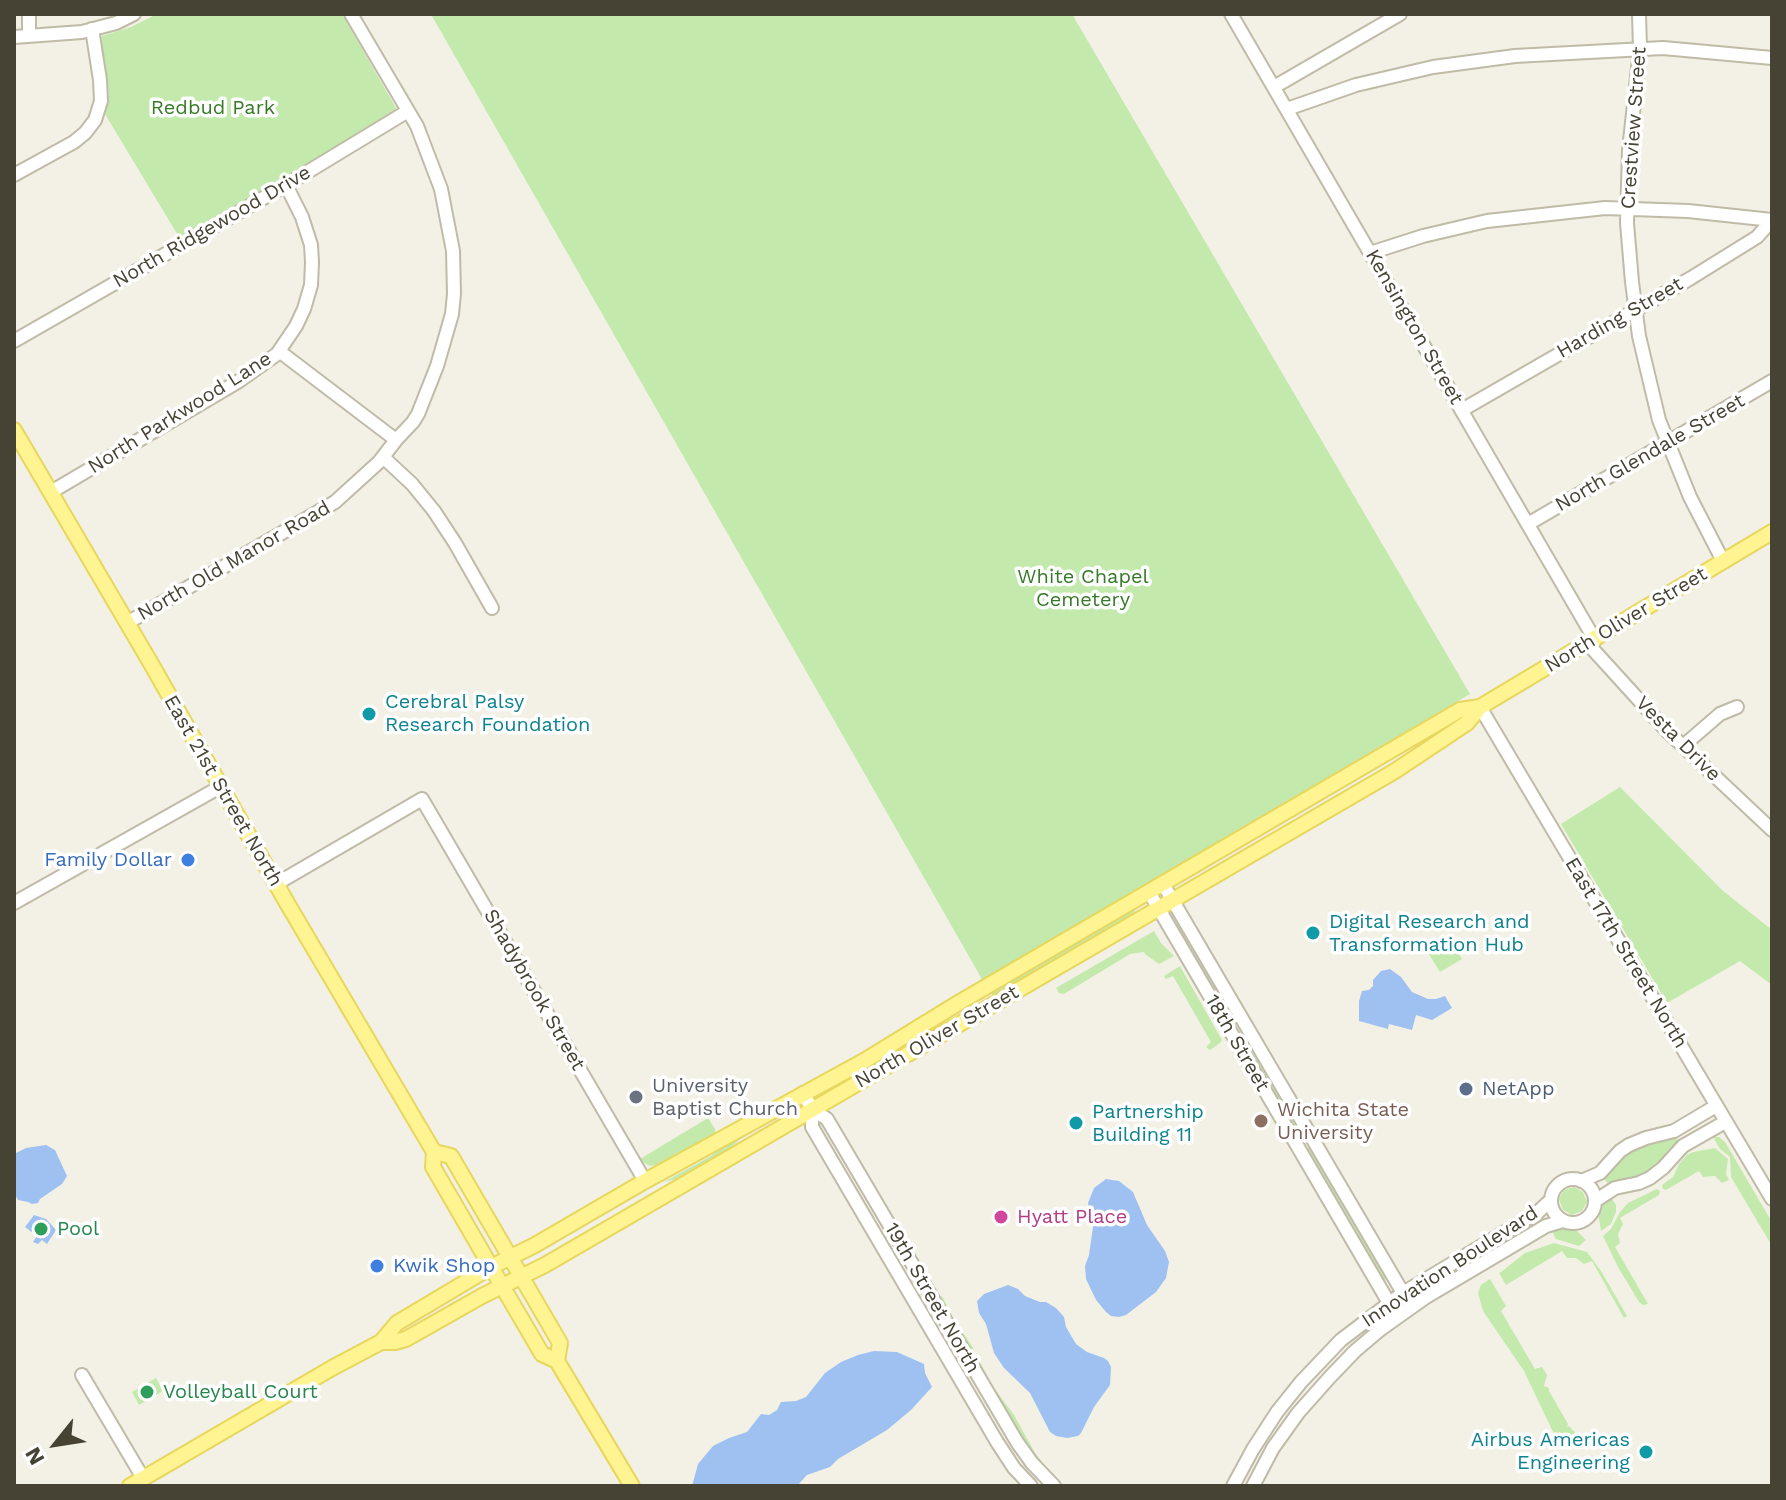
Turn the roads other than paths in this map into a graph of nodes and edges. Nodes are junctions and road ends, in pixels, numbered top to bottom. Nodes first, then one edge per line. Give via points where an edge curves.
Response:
1 (29, 14) edge
2 (134, 14) edge
3 (351, 14) edge
4 (1231, 14) edge
5 (1400, 14) edge
6 (1639, 14) edge
7 (92, 29) junction
8 (29, 35) junction
9 (14, 37) edge
10 (1640, 49) junction
11 (1772, 58) edge
12 (1274, 87) junction
13 (1287, 109) junction
14 (408, 111) junction
15 (14, 175) edge
16 (286, 185) junction
17 (1627, 209) junction
18 (1772, 220) edge
19 (1370, 253) junction
20 (1636, 309) junction
21 (14, 341) edge
22 (279, 351) junction
23 (1772, 381) edge
24 (1462, 410) junction
25 (14, 430) edge
26 (396, 440) junction
27 (1668, 443) junction
28 (383, 457) junction
29 (51, 492) junction
30 (1528, 524) junction
31 (1772, 532) edge
32 (1723, 561) junction
33 (492, 608) dead end
34 (127, 623) junction
35 (1591, 642) junction
36 (1480, 707) junction
37 (1737, 707) dead end
38 (1683, 746) junction
39 (220, 787) junction
40 (1772, 829) edge
41 (276, 884) junction
42 (1163, 884) junction
43 (1149, 892) junction
44 (1172, 899) junction
45 (14, 903) edge
46 (1158, 908) junction
47 (803, 1093) junction
48 (1716, 1106) junction
49 (812, 1109) junction
50 (1725, 1122) junction
51 (434, 1152) junction
52 (645, 1181) junction
53 (1581, 1181) junction
54 (1772, 1199) edge
55 (1551, 1200) junction
56 (1595, 1201) junction
57 (1563, 1221) junction
58 (510, 1258) junction
59 (491, 1267) junction
60 (521, 1276) junction
61 (502, 1286) junction
62 (1403, 1293) junction
63 (1389, 1303) junction
64 (1413, 1306) junction
65 (1399, 1316) junction
66 (381, 1342) junction
67 (557, 1361) junction
68 (82, 1375) dead end
69 (136, 1482) edge
70 (632, 1486) edge
71 (1031, 1486) edge
72 (1054, 1486) edge
73 (1233, 1486) edge
74 (1253, 1486) edge

1 - 8 street
2 - 7 street
3 - 14 street, North Old Manor Road
4 - 12 street, Kensington Street
5 - 12 street
6 - 10 street, Crestview Street
7 - 8 street
7 - 15 street via 101,101 95,120 74,142
8 - 9 street
10 - 11 street
10 - 13 street via 1433,67
10 - 17 street, Crestview Street
12 - 13 street, Kensington Street
13 - 19 street, Kensington Street
14 - 16 street, North Ridgewood Drive
14 - 26 street, North Old Manor Road via 441,189 453,251 454,294 437,366 418,414
16 - 21 street, North Ridgewood Drive
16 - 22 street, North Parkwood Lane via 302,217 312,262 304,309
17 - 18 street
17 - 19 street via 1487,221
17 - 20 street, Crestview Street
18 - 20 street, Harding Street via 1757,237
19 - 24 street, Kensington Street
20 - 24 street, Harding Street
20 - 27 street, Crestview Street
22 - 26 street
22 - 29 street, North Parkwood Lane via 239,381
23 - 27 street, North Glendale Street
24 - 30 street, Kensington Street
25 - 29 main road, East 21st Street North
26 - 28 street, North Old Manor Road
27 - 30 street, North Glendale Street
27 - 32 street, Crestview Street
28 - 33 street via 434,511
28 - 34 street, North Old Manor Road via 335,502
29 - 34 main road, East 21st Street North
30 - 35 street, Kensington Street
31 - 32 main road, North Oliver Street
32 - 35 main road, North Oliver Street
34 - 39 main road, East 21st Street North
35 - 36 main road, North Oliver Street
35 - 38 street, Vesta Drive
36 - 42 main road, North Oliver Street via 1460,710
36 - 44 main road, North Oliver Street via 1467,723 1395,771
36 - 48 street, East 17th Street North
37 - 38 street via 1720,714
38 - 40 street, Vesta Drive
39 - 41 main road, East 21st Street North
39 - 45 street
41 - 51 main road, East 21st Street North
41 - 52 street, Shadybrook Street via 422,799
42 - 43 main road, North Oliver Street
42 - 44 street, 18th Street
43 - 46 street, 18th Street
43 - 47 main road, North Oliver Street
44 - 46 main road, North Oliver Street
44 - 62 street, 18th Street
46 - 49 main road, North Oliver Street
46 - 63 street, 18th Street
47 - 49 street, 19th Street North
47 - 52 main road, North Oliver Street
48 - 50 street, East 17th Street North
48 - 53 street, Innovation Boulevard via 1674,1131 1629,1145 1600,1173
49 - 60 main road, North Oliver Street
49 - 71 street, 19th Street North via 812,1127 997,1442
49 - 72 street, 19th Street North via 827,1119 1017,1442
50 - 54 street, East 17th Street North
50 - 56 street, Innovation Boulevard via 1683,1146 1650,1178 1615,1188
51 - 58 main road, East 21st Street North via 451,1156
51 - 59 main road, East 21st Street North via 433,1167
52 - 58 main road, North Oliver Street
53 - 55 street, Innovation Boulevard via 1561,1183
53 - 56 street
55 - 57 street, Innovation Boulevard
55 - 62 street, Innovation Boulevard
56 - 57 street, Innovation Boulevard via 1583,1221
57 - 64 street, Innovation Boulevard via 1546,1226
58 - 59 main road, North Oliver Street
58 - 60 main road, East 21st Street North
59 - 61 main road, East 21st Street North
59 - 66 main road, North Oliver Street via 397,1323
60 - 61 main road, North Oliver Street
60 - 67 main road, East 21st Street North via 560,1343
61 - 66 main road, North Oliver Street via 406,1339
61 - 67 main road, East 21st Street North via 542,1354
62 - 63 street, Innovation Boulevard
62 - 64 street, 18th Street
63 - 65 street, 18th Street
63 - 73 street, Innovation Boulevard via 1341,1340 1301,1382
64 - 65 street, Innovation Boulevard
65 - 74 street, Innovation Boulevard via 1355,1351 1310,1398
66 - 69 main road, North Oliver Street
67 - 70 main road, East 21st Street North
68 - 69 street

